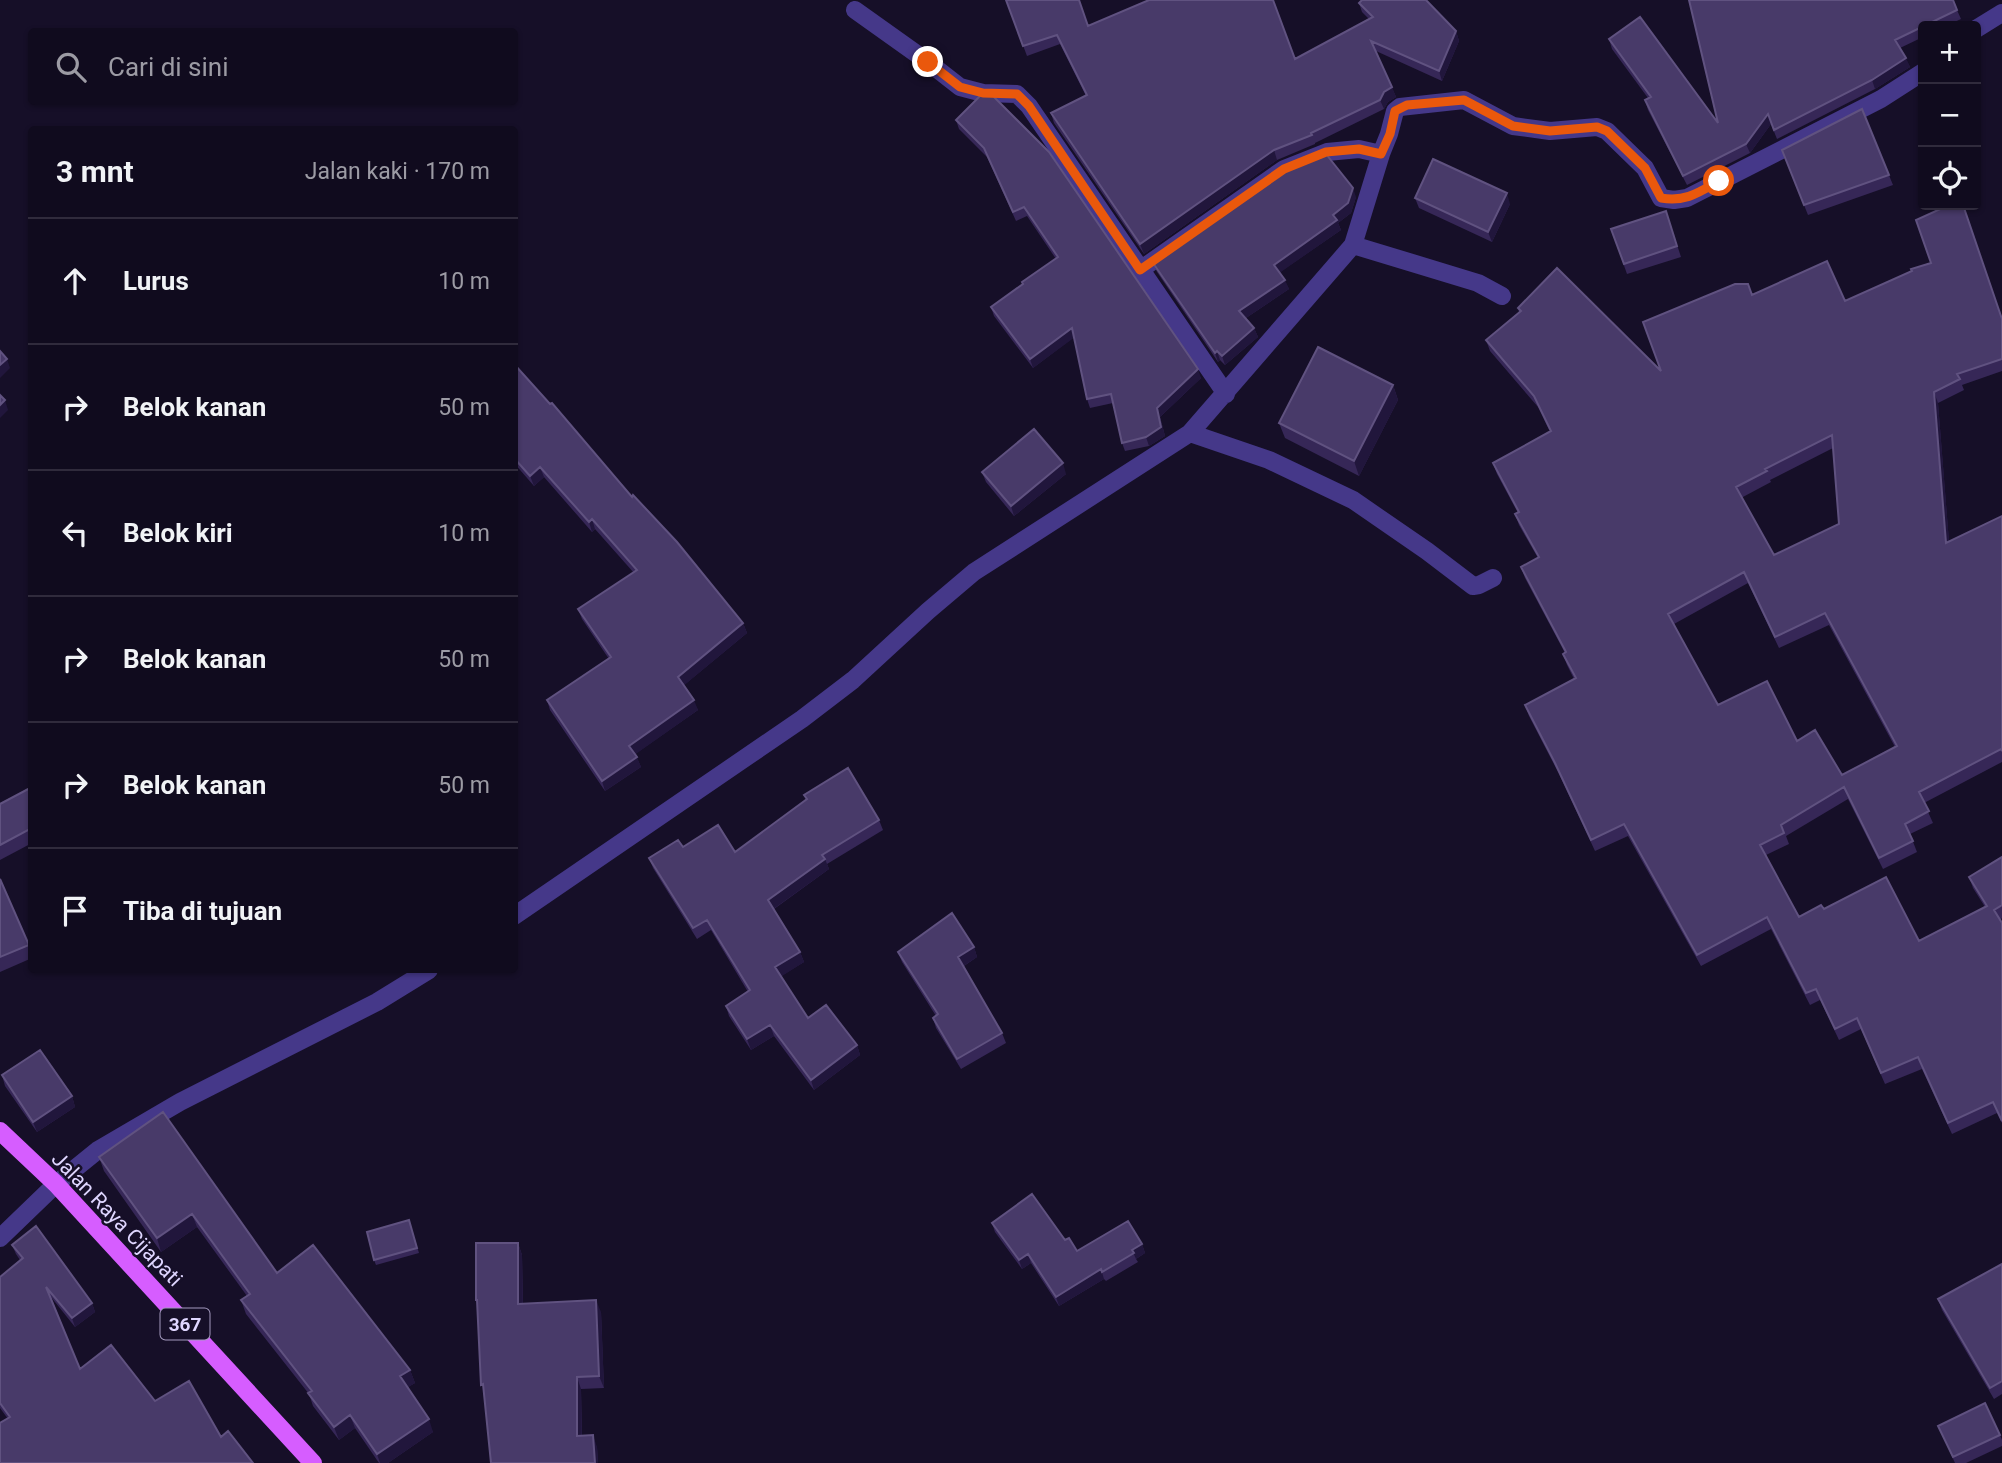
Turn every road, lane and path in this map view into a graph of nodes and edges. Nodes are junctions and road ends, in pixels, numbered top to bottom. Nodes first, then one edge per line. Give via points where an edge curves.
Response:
1 (855, 10) dead end
2 (2002, 13) edge
3 (1981, 26) edge
4 (1918, 75) edge
5 (1381, 154) junction
6 (1353, 245) junction
7 (1140, 270) junction
8 (1502, 296) dead end
9 (1226, 394) junction
10 (1191, 433) junction
11 (1493, 578) dead end
12 (518, 913) edge
13 (424, 973) edge
14 (0, 1131) edge
15 (56, 1184) junction
16 (0, 1238) edge
17 (313, 1463) edge

1 - 7 street via 960,87 1017,94
2 - 3 street
4 - 5 street via 1702,191 1674,200 1661,198 1645,168 1607,131 1513,126 1464,100 1400,107
5 - 6 street
5 - 7 street via 1359,149 1326,152 1284,169
6 - 8 street via 1478,283
6 - 9 street
7 - 9 street
9 - 10 street
10 - 11 street via 1269,460 1353,500 1473,586
10 - 12 street via 974,572 802,719
13 - 15 street via 377,1002 180,1102 98,1150
14 - 15 main road, Jalan Raya Cijapati / 367
15 - 16 street
15 - 17 main road, Jalan Raya Cijapati / 367

